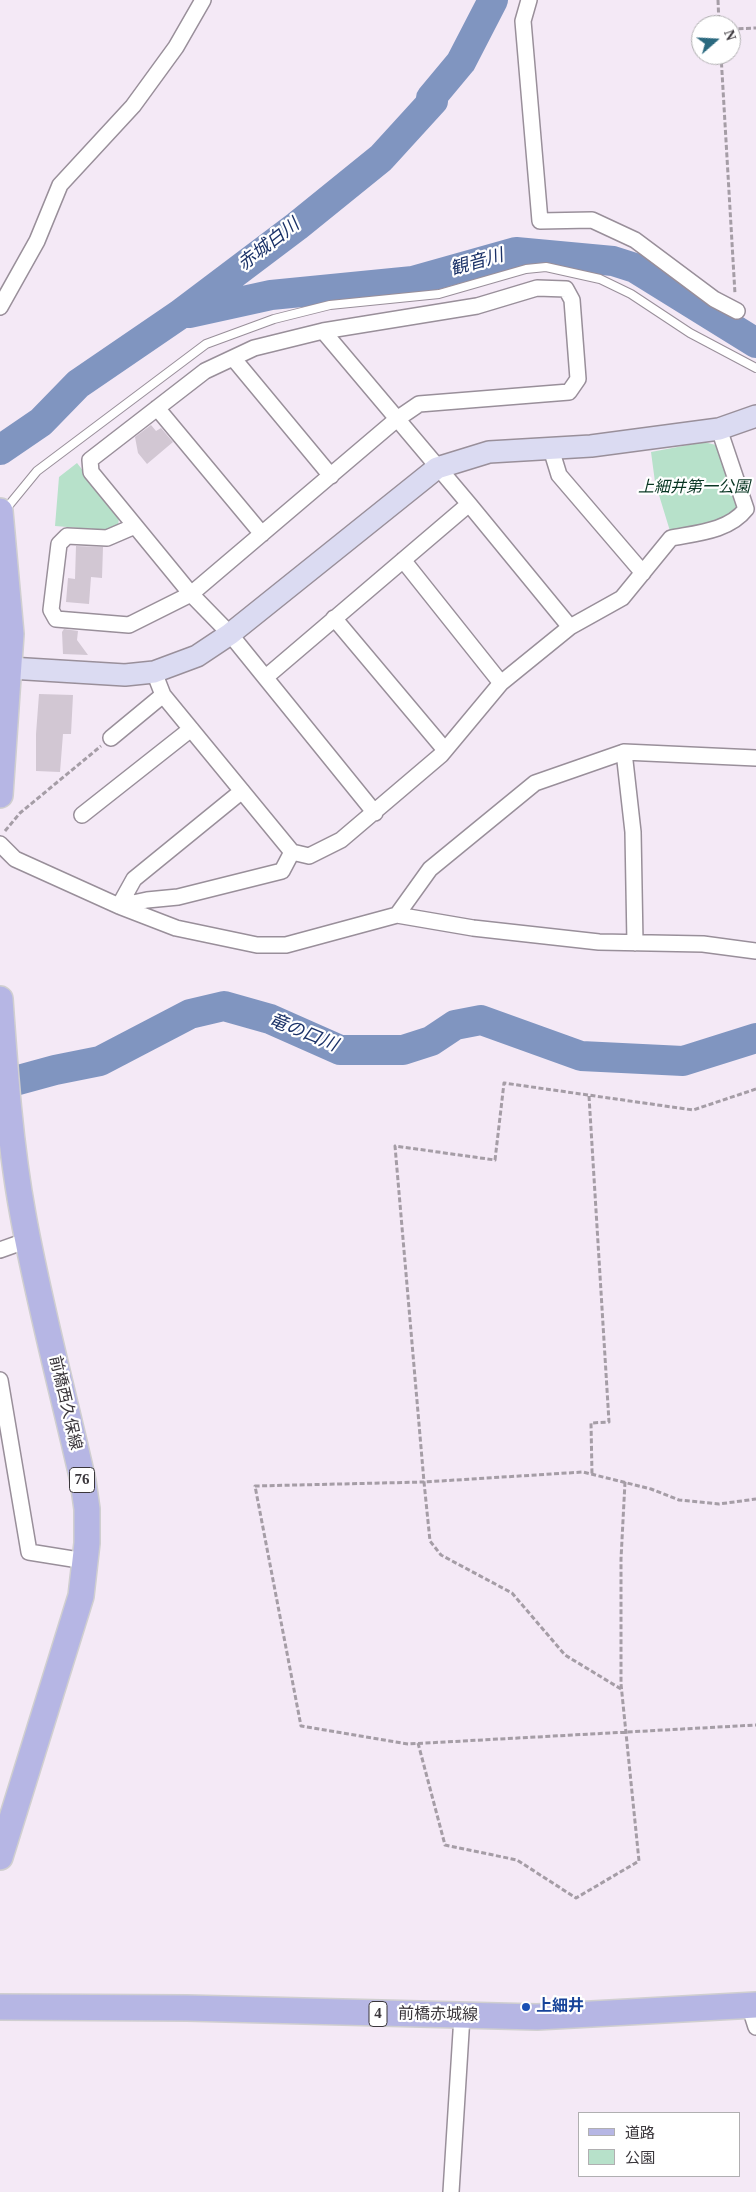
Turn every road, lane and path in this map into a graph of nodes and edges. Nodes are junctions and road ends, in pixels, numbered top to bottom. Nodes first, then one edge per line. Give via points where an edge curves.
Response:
1 (203, 0) edge
2 (529, 0) edge
3 (718, 0) edge
4 (719, 15) edge
5 (756, 28) edge
6 (741, 29) edge
7 (722, 65) edge
8 (0, 306) edge
9 (736, 311) joint
10 (323, 331) junction
11 (233, 358) junction
12 (756, 368) edge
13 (157, 408) junction
14 (756, 416) edge
15 (397, 419) junction
16 (719, 429) junction
17 (551, 448) junction
18 (437, 468) junction
19 (331, 476) junction
20 (469, 504) junction
21 (0, 511) edge
22 (1, 515) edge
23 (135, 526) junction
24 (262, 534) junction
25 (403, 560) junction
26 (643, 573) junction
27 (191, 594) junction
28 (334, 618) junction
29 (570, 628) junction
30 (230, 634) junction
31 (10, 668) junction
32 (154, 672) junction
33 (266, 677) junction
34 (500, 683) junction
35 (163, 695) junction
36 (191, 729) junction
37 (111, 738) joint
38 (445, 750) junction
39 (624, 752) junction
40 (756, 758) edge
41 (242, 791) junction
42 (0, 795) edge
43 (375, 812) junction
44 (82, 815) dead end
45 (0, 837) edge
46 (0, 844) edge
47 (292, 852) junction
48 (119, 906) junction
49 (397, 915) junction
50 (635, 943) junction
51 (756, 951) edge
52 (0, 999) edge
53 (3, 1066) edge
54 (756, 1089) edge
55 (589, 1096) junction
56 (28, 1240) junction
57 (0, 1250) edge
58 (0, 1380) edge
59 (592, 1474) junction
60 (424, 1482) junction
61 (625, 1482) junction
62 (756, 1499) edge
63 (85, 1561) junction
64 (622, 1690) junction
65 (756, 1725) edge
66 (627, 1732) junction
67 (418, 1743) junction
68 (0, 1857) edge
69 (0, 2008) edge
70 (754, 2012) edge
71 (462, 2016) junction
72 (451, 2192) edge

1 - 8 street via 176,46 133,106 60,185 37,241
2 - 9 street via 523,21 540,220 592,220 635,240 714,299
3 - 4 path
5 - 6 path
7 - 9 path
10 - 11 street via 254,348
10 - 15 street
10 - 15 street via 476,306 538,288 566,289 572,300 578,379 569,392 419,404
11 - 13 street via 205,371
11 - 19 street
12 - 22 lane via 600,279 546,267 526,269 439,294 330,305 274,319 206,344 38,471
13 - 23 street via 90,460 91,472
13 - 24 street
14 - 16 street
15 - 18 street
15 - 19 street
16 - 17 street via 591,446
16 - 26 street via 746,509 739,518 710,531 671,538
17 - 18 street via 489,452
17 - 26 street via 560,475
18 - 20 street
18 - 30 street
19 - 24 street
20 - 25 street
20 - 29 street
21 - 22 main road
22 - 31 main road via 11,634
23 - 27 street
23 - 27 street via 107,538 67,536 59,544 51,610 56,619 129,625
24 - 27 street
25 - 28 street
25 - 34 street
26 - 29 street via 622,598
27 - 30 street
28 - 33 street
28 - 38 street
29 - 34 street
30 - 32 street via 197,656
30 - 33 street
31 - 32 street via 124,676
31 - 42 main road
32 - 35 street
33 - 43 street
34 - 38 street
35 - 36 street
35 - 37 street
36 - 41 street
36 - 44 street
37 - 45 path via 20,813
38 - 43 street
39 - 40 street
39 - 49 street via 535,783 430,868
39 - 50 street via 633,832
41 - 47 street
41 - 48 street via 134,879
43 - 47 street via 341,840 309,856
46 - 48 street via 15,858
47 - 48 street via 282,871 178,897
48 - 49 street via 176,928 257,945 286,945
49 - 50 street via 473,928
50 - 51 street via 703,944
52 - 53 main road, 前橋西久保線 / 76
53 - 56 main road, 前橋西久保線 / 76
54 - 55 path via 693,1110
55 - 59 path via 609,1422 591,1423
55 - 60 path via 504,1083 495,1160 395,1146
56 - 57 street
56 - 63 main road, 前橋西久保線 / 76 via 87,1509
58 - 63 street via 29,1552
59 - 60 path
59 - 61 path
60 - 64 path via 430,1541 441,1555 512,1594 565,1655
60 - 67 path via 255,1486 300,1726
61 - 62 path via 679,1500 719,1504
61 - 64 path via 621,1559
63 - 68 main road, 前橋西久保線 / 76 via 81,1596
64 - 66 path
65 - 66 path
66 - 67 path
66 - 67 path via 639,1862 576,1898 517,1860 445,1845
69 - 71 main road, 前橋赤城線 / 4 via 187,2008
70 - 71 main road, 前橋赤城線 / 4
71 - 72 street

